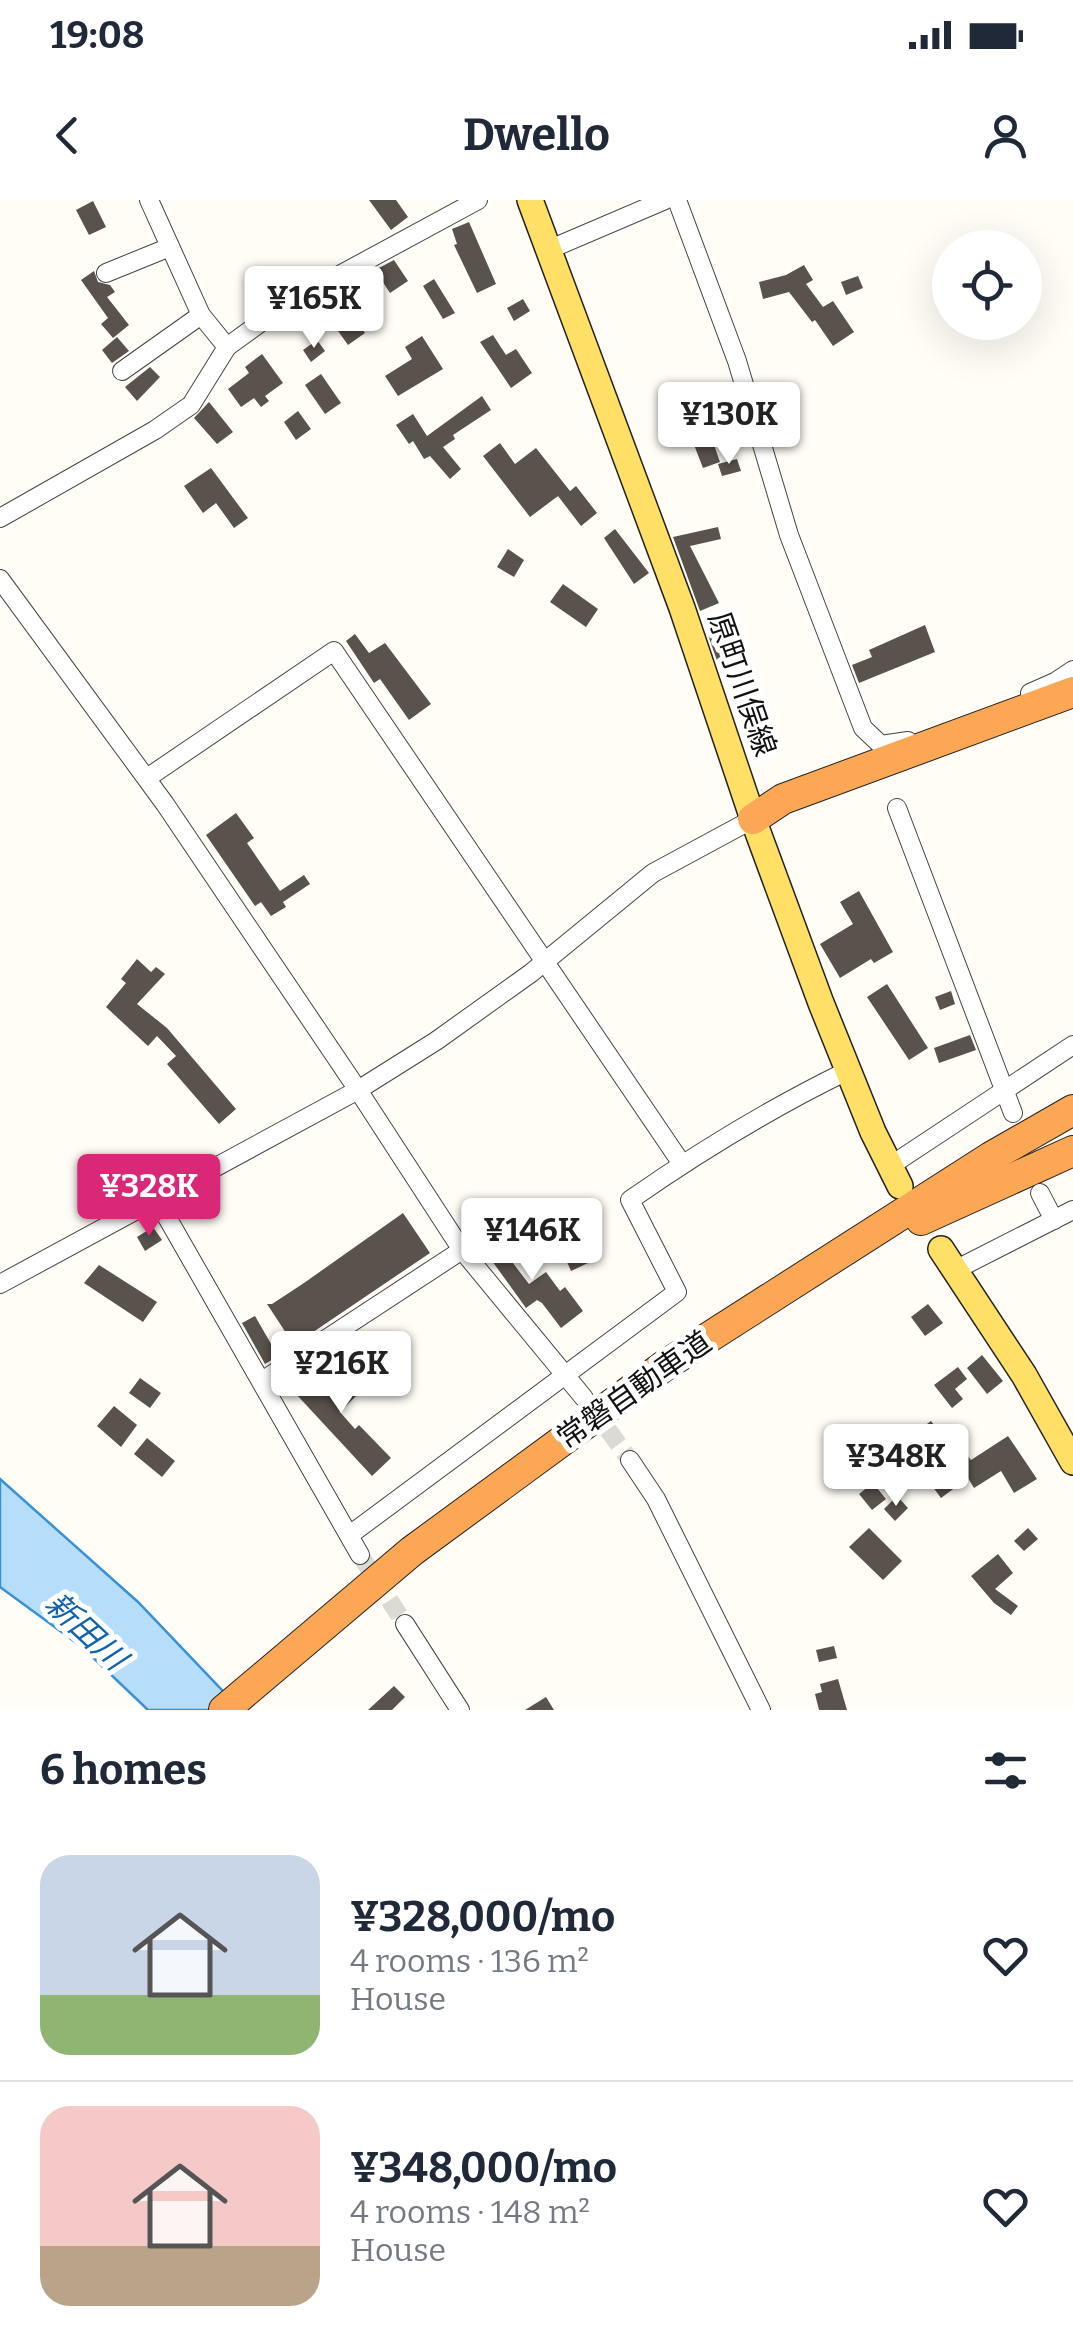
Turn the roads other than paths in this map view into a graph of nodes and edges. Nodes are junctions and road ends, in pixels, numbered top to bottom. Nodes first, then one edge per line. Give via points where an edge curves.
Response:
1 (149, 200) edge
2 (478, 200) edge
3 (530, 200) edge
4 (665, 200) edge
5 (677, 200) edge
6 (170, 247) junction
7 (548, 250) junction
8 (106, 273) dead end
9 (201, 314) junction
10 (227, 347) junction
11 (122, 370) dead end
12 (0, 518) edge
13 (0, 579) edge
14 (1073, 670) edge
15 (1073, 692) edge
16 (1073, 706) edge
17 (147, 778) junction
18 (896, 808) dead end
19 (753, 819) junction
20 (544, 962) junction
21 (1073, 1045) edge
22 (847, 1071) junction
23 (1006, 1089) junction
24 (358, 1090) junction
25 (1073, 1100) edge
26 (1073, 1110) edge
27 (1013, 1112) dead end
28 (1073, 1152) edge
29 (991, 1157) junction
30 (682, 1164) junction
31 (895, 1176) joint
32 (1040, 1193) dead end
33 (156, 1198) junction
34 (1073, 1210) edge
35 (1054, 1220) junction
36 (462, 1250) junction
37 (948, 1260) joint
38 (0, 1284) edge
39 (664, 1366) junction
40 (566, 1375) junction
41 (262, 1381) junction
42 (584, 1398) tunnel mouth
43 (630, 1460) tunnel mouth
44 (1073, 1462) edge
45 (351, 1534) junction
46 (360, 1554) tunnel mouth
47 (405, 1624) tunnel mouth
48 (224, 1710) edge
49 (460, 1710) edge
50 (760, 1710) edge

1 - 6 street
2 - 10 street via 286,304
3 - 7 main road, 原町川俣線
4 - 7 street
5 - 14 street via 737,362 789,535 864,728 881,745 900,744
6 - 8 street
6 - 9 street
7 - 19 main road, 原町川俣線
9 - 10 street
9 - 11 street
10 - 12 street via 191,405
13 - 17 street
15 - 19 highway via 783,800
16 - 19 highway
17 - 20 street via 334,651
17 - 24 street
18 - 23 street
19 - 20 street via 653,873
19 - 22 main road, 原町川俣線
20 - 24 street
20 - 30 street
21 - 23 street
22 - 30 street
22 - 31 main road, 原町川俣線
23 - 27 street
23 - 31 street
24 - 33 street
24 - 36 street
25 - 29 highway
26 - 29 highway, 常磐自動車道
28 - 39 highway via 905,1228
29 - 39 highway, 常磐自動車道
30 - 40 street via 630,1200 677,1292
32 - 35 street
33 - 38 street
33 - 41 street
34 - 35 street
35 - 37 street
36 - 40 street
36 - 41 street
37 - 44 main road
39 - 48 highway, 常磐自動車道 via 412,1551
40 - 42 street
40 - 45 street
41 - 45 street
43 - 50 street via 656,1498
45 - 46 street
47 - 49 street

